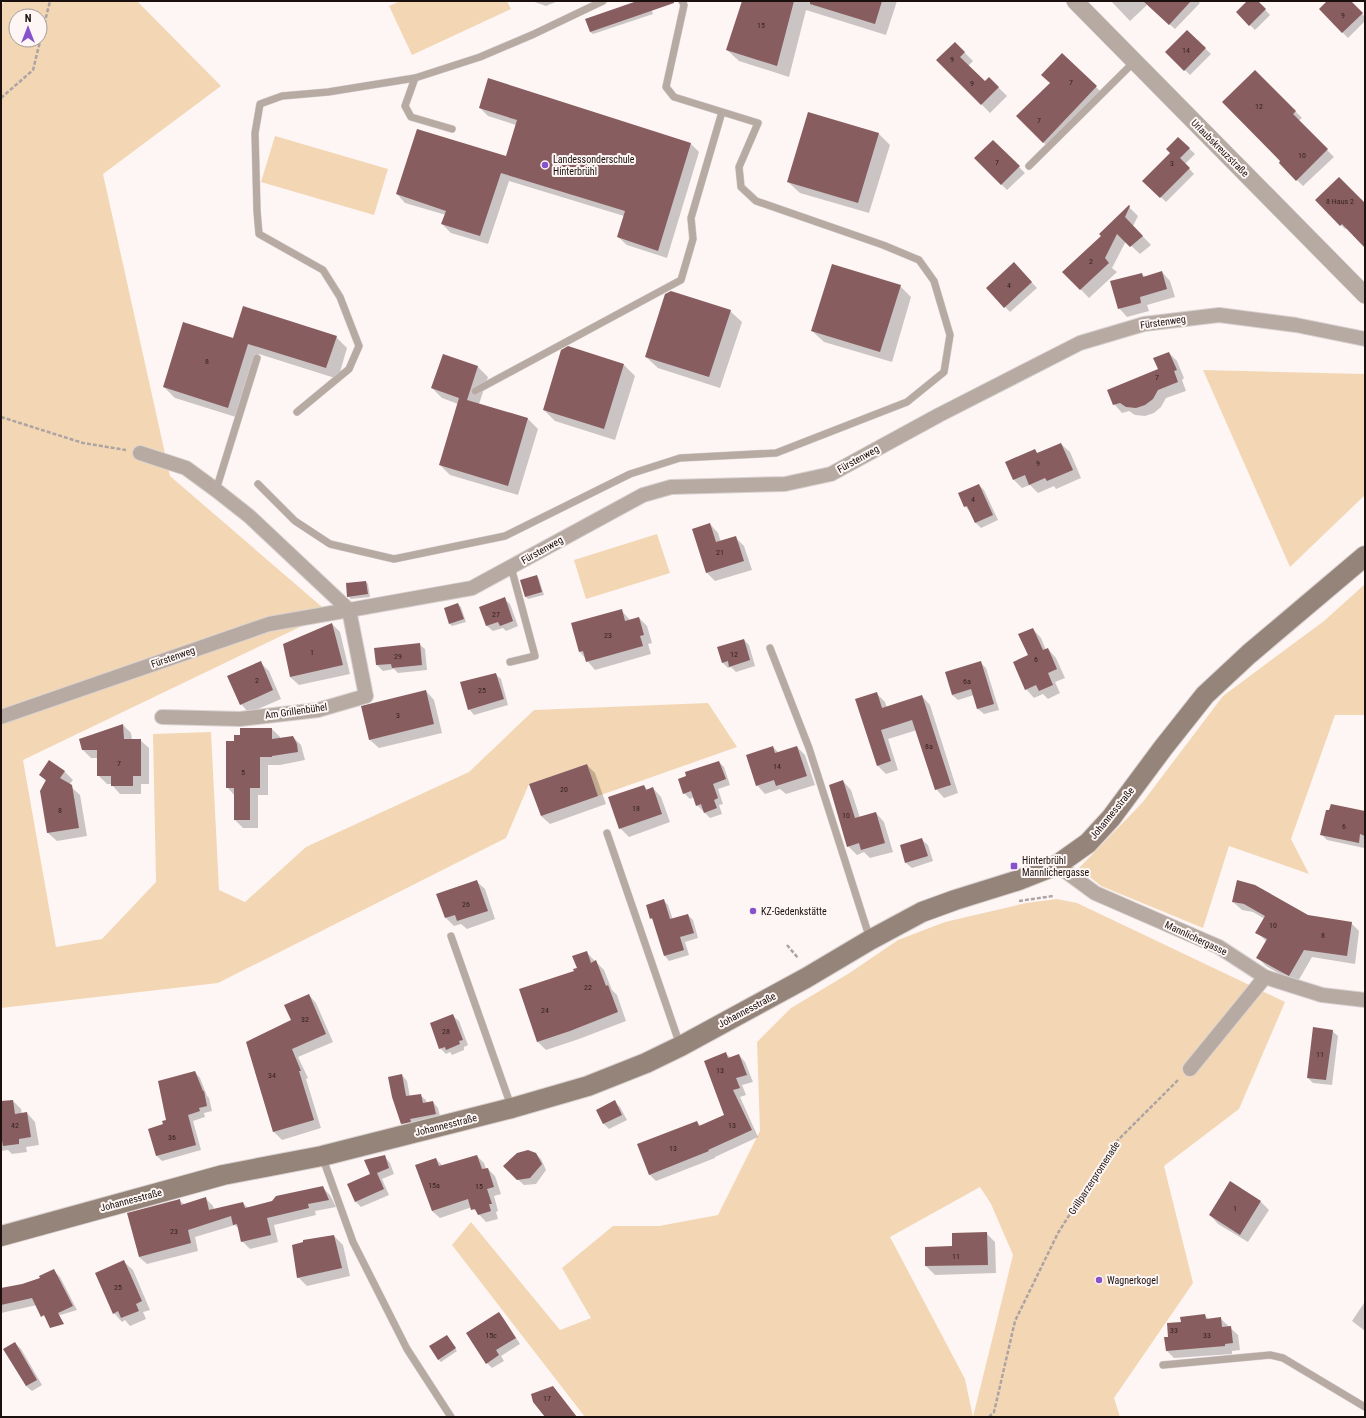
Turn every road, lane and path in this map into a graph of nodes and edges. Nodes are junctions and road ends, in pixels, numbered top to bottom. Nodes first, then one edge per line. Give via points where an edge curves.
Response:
1 (50, 1) edge
2 (603, 1) edge
3 (682, 1) edge
4 (1075, 1) edge
5 (1135, 61) junction
6 (415, 78) junction
7 (1, 98) edge
8 (722, 112) junction
9 (452, 129) dead end
10 (1029, 166) dead end
11 (1365, 295) edge
12 (1365, 339) edge
13 (257, 358) dead end
14 (475, 391) dead end
15 (297, 412) dead end
16 (1, 417) edge
17 (140, 453) joint
18 (258, 484) dead end
19 (216, 490) junction
20 (1365, 556) edge
21 (510, 567) junction
22 (349, 610) junction
23 (770, 648) dead end
24 (510, 662) dead end
25 (1, 717) edge
26 (162, 717) dead end
27 (607, 833) dead end
28 (1057, 865) junction
29 (450, 936) dead end
30 (870, 940) junction
31 (787, 944) dead end
32 (798, 958) dead end
33 (1265, 977) junction
34 (1365, 1000) edge
35 (681, 1046) junction
36 (1190, 1069) joint
37 (512, 1108) junction
38 (322, 1156) junction
39 (1, 1236) edge
40 (1163, 1365) dead end
41 (1365, 1407) edge
42 (451, 1417) edge
43 (989, 1417) edge

1 - 7 path via 33,70
2 - 6 lane via 480,57
3 - 8 lane via 684,5 666,87 674,97
4 - 5 street, Urlaubskreuzstraße
5 - 10 lane
5 - 11 street, Urlaubskreuzstraße
6 - 9 lane via 405,106 411,117
6 - 15 lane via 328,92 282,96 260,104 255,133 260,234 323,270 340,297 359,346 349,369
8 - 14 lane via 692,218 693,239 681,280
8 - 18 lane via 758,123 739,167 741,187 756,201 919,260 934,281 950,335 944,372 907,402 776,453 680,458 630,474 505,536 394,559 330,544 295,521
12 - 21 street, Fürstenweg via 1296,325 1219,315 1144,324 1080,343 831,474 785,484 671,487 643,495
13 - 19 lane
16 - 17 path via 83,443
17 - 19 street via 186,468
19 - 22 street via 249,516
20 - 28 main road, Johannesstraße via 1249,654 1205,695 1111,818 1088,842
21 - 22 street, Fürstenweg via 472,588
21 - 24 lane via 535,656
22 - 25 street, Fürstenweg via 269,624
22 - 26 street, Am Grillenbühel via 366,696 318,710 248,718
23 - 30 lane via 808,748
27 - 35 lane
28 - 30 main road, Johannesstraße via 922,912
28 - 33 street, Mannlichergasse via 1095,893 1219,947
29 - 37 lane
30 - 35 main road, Johannesstraße
31 - 32 path
33 - 34 street, Mannlichergasse via 1322,995
33 - 36 street
35 - 37 main road, Johannesstraße via 588,1086
36 - 43 path, Grillparzerpromenade via 1114,1144 1058,1233 1015,1321 994,1412
37 - 38 main road, Johannesstraße
38 - 39 main road, Johannesstraße via 223,1175
38 - 42 lane via 353,1242 407,1349
40 - 41 lane via 1270,1356 1283,1358

